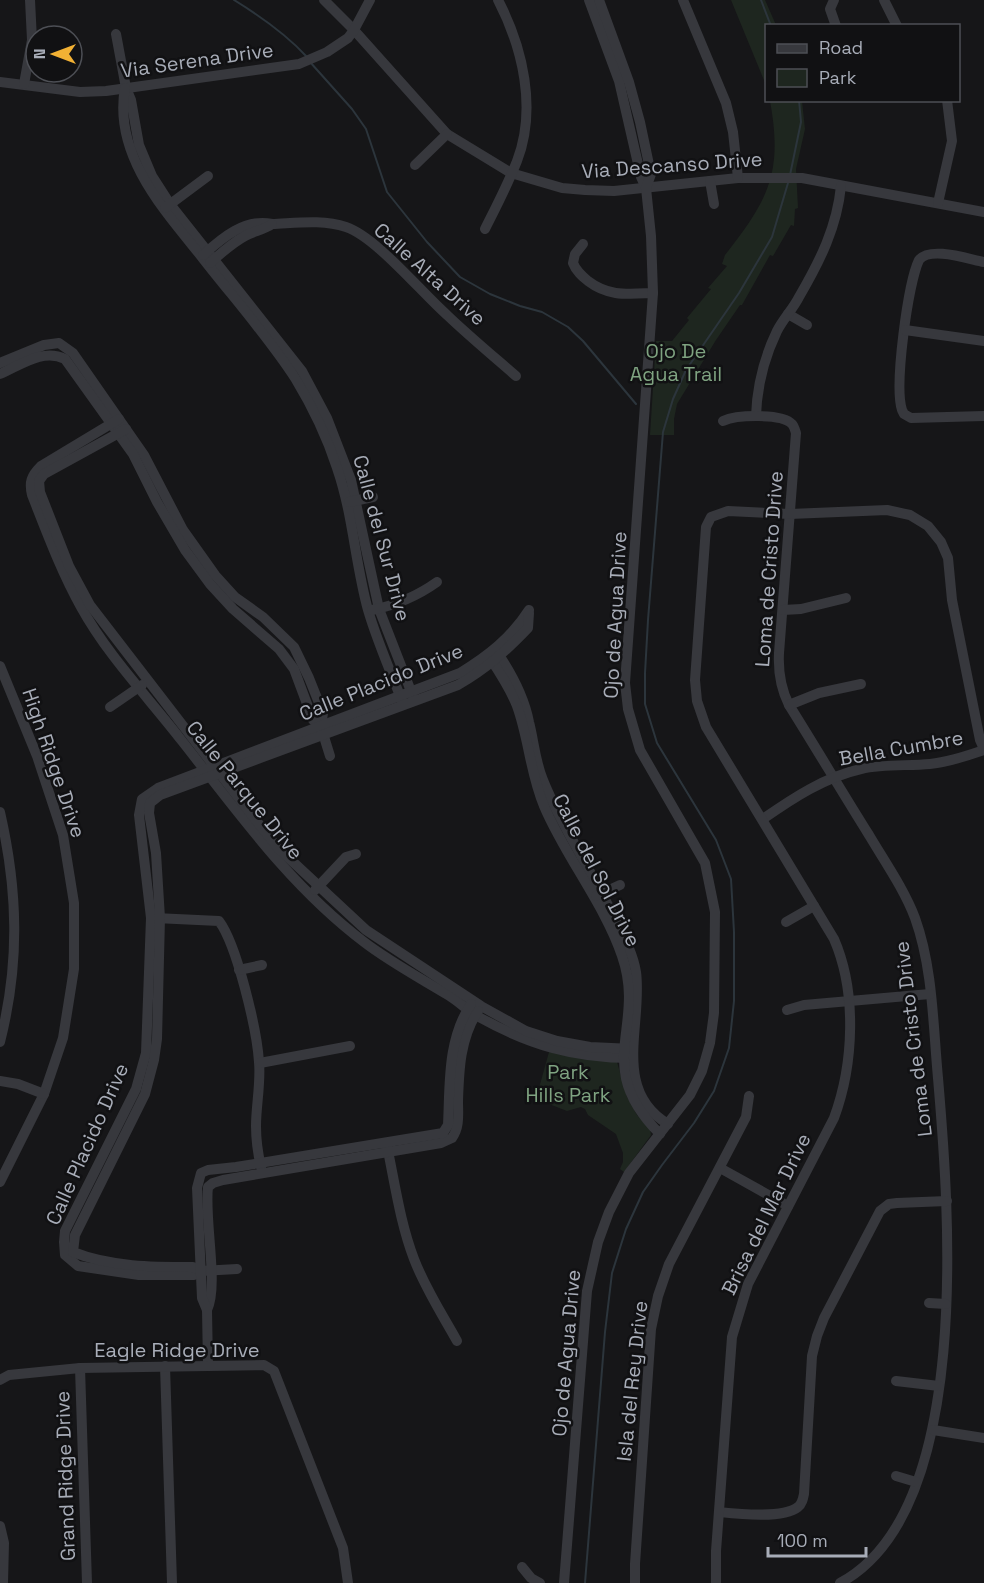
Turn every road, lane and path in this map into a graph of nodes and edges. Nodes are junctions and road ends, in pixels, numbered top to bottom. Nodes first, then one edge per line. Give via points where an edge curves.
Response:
1 (30, 0) edge
2 (324, 0) edge
3 (370, 0) edge
4 (498, 0) edge
5 (589, 0) edge
6 (599, 0) edge
7 (683, 0) edge
8 (834, 0) edge
9 (884, 0) edge
10 (31, 24) edge
11 (835, 24) edge
12 (896, 24) edge
13 (354, 30) junction
14 (606, 31) junction
15 (116, 34) dead end
16 (0, 82) edge
17 (24, 84) joint
18 (126, 88) junction
19 (947, 102) edge
20 (447, 134) junction
21 (415, 165) dead end
22 (511, 173) junction
23 (208, 176) dead end
24 (738, 178) junction
25 (711, 181) junction
26 (842, 186) junction
27 (646, 188) junction
28 (938, 203) junction
29 (714, 204) dead end
30 (167, 207) junction
31 (984, 212) edge
32 (485, 229) dead end
33 (583, 244) dead end
34 (208, 258) junction
35 (984, 262) edge
36 (653, 293) junction
37 (788, 314) junction
38 (807, 325) dead end
39 (904, 330) junction
40 (984, 341) edge
41 (59, 343) junction
42 (56, 354) junction
43 (0, 363) edge
44 (0, 374) edge
45 (516, 376) dead end
46 (84, 377) junction
47 (756, 416) junction
48 (984, 416) edge
49 (723, 421) dead end
50 (119, 426) junction
51 (372, 497) dead end
52 (351, 502) junction
53 (790, 514) junction
54 (179, 532) junction
55 (436, 582) dead end
56 (846, 598) dead end
57 (373, 610) junction
58 (783, 610) junction
59 (265, 619) junction
60 (257, 629) junction
61 (494, 656) joint
62 (0, 666) edge
63 (142, 684) junction
64 (861, 684) dead end
65 (414, 697) junction
66 (402, 702) junction
67 (789, 705) junction
68 (111, 707) dead end
69 (322, 731) junction
70 (984, 749) edge
71 (330, 756) dead end
72 (211, 772) junction
73 (834, 778) junction
74 (0, 812) edge
75 (763, 819) junction
76 (261, 835) junction
77 (356, 854) dead end
78 (620, 885) dead end
79 (318, 886) junction
80 (310, 895) junction
81 (597, 895) junction
82 (814, 906) junction
83 (156, 918) junction
84 (786, 922) dead end
85 (393, 955) junction
86 (262, 965) dead end
87 (239, 970) junction
88 (930, 994) junction
89 (848, 1001) junction
90 (474, 1008) junction
91 (787, 1010) dead end
92 (0, 1042) edge
93 (350, 1046) dead end
94 (628, 1053) junction
95 (260, 1063) junction
96 (0, 1081) edge
97 (140, 1091) junction
98 (44, 1094) junction
99 (749, 1096) dead end
100 (668, 1124) junction
101 (660, 1134) junction
102 (388, 1147) junction
103 (99, 1160) junction
104 (110, 1165) junction
105 (261, 1168) junction
106 (720, 1168) junction
107 (199, 1179) junction
108 (0, 1182) edge
109 (211, 1185) junction
110 (947, 1201) junction
111 (788, 1206) junction
112 (69, 1254) junction
113 (237, 1269) dead end
114 (206, 1271) junction
115 (929, 1303) dead end
116 (946, 1304) junction
117 (457, 1341) dead end
118 (208, 1365) junction
119 (165, 1366) junction
120 (80, 1368) junction
121 (0, 1380) edge
122 (896, 1381) dead end
123 (939, 1386) junction
124 (933, 1430) junction
125 (984, 1438) edge
126 (896, 1476) dead end
127 (916, 1482) junction
128 (719, 1512) junction
129 (0, 1526) edge
130 (522, 1567) dead end
131 (3, 1583) edge
132 (87, 1583) edge
133 (172, 1583) edge
134 (348, 1583) edge
135 (540, 1583) edge
136 (564, 1583) edge
137 (636, 1583) edge
138 (716, 1583) edge
139 (840, 1583) edge

1 - 10 street
2 - 13 street, Via Descanso Drive
3 - 13 street, Via Serena Drive
4 - 22 street via 516,44 528,107 518,159
5 - 14 street
6 - 14 street
7 - 24 street via 726,103 734,132
8 - 11 street via 831,14
9 - 12 street
13 - 18 street, Via Serena Drive via 327,52 299,64
13 - 20 street, Via Descanso Drive
14 - 27 street, Ojo de Agua Drive
15 - 18 street, Calle del Sur Drive
16 - 17 street, Via Serena Drive
17 - 18 street, Via Serena Drive via 80,92
18 - 30 street, Calle del Sur Drive via 123,104 131,150 145,181
19 - 28 street via 952,141
20 - 21 street
20 - 22 street, Via Descanso Drive
22 - 27 street, Via Descanso Drive via 562,188
22 - 32 street
23 - 30 street
24 - 25 street, Via Descanso Drive
24 - 26 street, Via Descanso Drive via 788,178
25 - 27 street, Via Descanso Drive
25 - 29 street
26 - 28 street, Via Descanso Drive
26 - 37 street via 831,235
27 - 36 street, Ojo de Agua Drive
28 - 31 street, Via Descanso Drive
30 - 34 street, Calle del Sur Drive
33 - 36 street via 573,263 581,275 603,291
34 - 45 street, Calle Alta Drive via 264,222 346,227 362,235
34 - 52 street, Calle del Sur Drive via 271,338 323,419
35 - 39 street via 933,253 922,255 916,265
36 - 100 street, Ojo de Agua Drive via 625,683 640,750 705,863 715,912 710,1043 690,1095
37 - 38 street
37 - 47 street via 766,358
39 - 40 street
39 - 48 street via 900,404 904,414 915,419
41 - 42 street
41 - 43 street
41 - 46 street via 73,353
42 - 44 street via 45,354
42 - 46 street
46 - 50 street
47 - 49 street, Loma de Cristo Drive
47 - 53 street, Loma de Cristo Drive via 786,420 796,433
50 - 54 street via 157,502
50 - 63 street, Calle Parque Drive via 40,466 32,476 32,495 60,568 82,609
51 - 52 street
52 - 57 street, Calle del Sur Drive
53 - 58 street, Loma de Cristo Drive
53 - 70 street, Brisa del Mar Drive via 887,510 918,519 935,533 948,558 957,626
53 - 75 street, Brisa del Mar Drive via 722,512 711,516 706,527 695,680 697,701 706,727
54 - 59 street via 235,597
54 - 60 street via 210,584
55 - 57 street via 415,597
56 - 58 street
57 - 65 street, Calle del Sur Drive
57 - 66 street, Calle del Sur Drive
58 - 67 street, Loma de Cristo Drive via 779,674
59 - 60 street
59 - 69 street via 294,647 323,713
60 - 69 street via 294,669 313,720
61 - 65 street, Calle Placido Drive
61 - 81 street, Calle del Sol Drive via 529,737 531,770 551,798
62 - 98 street, High Ridge Drive via 37,756 63,835 74,903 74,969 63,1038
63 - 68 street
63 - 72 street, Calle Parque Drive
64 - 67 street via 819,693
65 - 66 street, Calle Placido Drive
66 - 69 street, Calle Placido Drive
67 - 73 street, Loma de Cristo Drive
69 - 71 street
69 - 72 street, Calle Placido Drive
70 - 73 street, Bella Cumbre via 932,764 882,766
72 - 76 street, Calle Parque Drive
72 - 83 street, Calle Placido Drive via 158,788 146,801 156,853
73 - 75 street, Bella Cumbre
73 - 88 street, Loma de Cristo Drive via 904,894 921,938
74 - 92 street via 14,890 14,923 13,967
75 - 82 street, Brisa del Mar Drive
76 - 79 street, Calle Parque Drive
76 - 80 street, Calle Parque Drive
77 - 79 street via 346,857
78 - 81 street
79 - 80 street
79 - 85 street, Calle Parque Drive
80 - 85 street, Calle Parque Drive via 362,941
81 - 94 street, Calle del Sol Drive via 622,955 631,1014
82 - 84 street
82 - 89 street, Brisa del Mar Drive via 837,945
83 - 87 street via 219,921 226,930
83 - 97 street, Calle Placido Drive via 153,1009 157,1039 154,1060
85 - 90 street, Calle Parque Drive
86 - 87 street
87 - 95 street
88 - 89 street
88 - 110 street, Loma de Cristo Drive
89 - 91 street
89 - 111 street, Brisa del Mar Drive via 849,1055 843,1089 834,1118
90 - 94 street, Calle Parque Drive via 524,1035 569,1048
90 - 102 street via 456,1036 458,1126 441,1143
93 - 95 street
94 - 100 street, Calle del Sol Drive via 643,1099
94 - 101 street, Calle del Sol Drive via 626,1083 644,1117
95 - 105 street via 256,1126
96 - 98 street
97 - 103 street, Calle Placido Drive
97 - 104 street, Calle Placido Drive
98 - 108 street, High Ridge Drive
99 - 106 street, Isla del Rey Drive via 746,1117
100 - 101 street, Ojo de Agua Drive
101 - 136 street, Ojo de Agua Drive via 618,1193 601,1232 591,1272
102 - 105 street
102 - 117 street via 399,1209 414,1260
103 - 104 street
103 - 112 street, Calle Placido Drive via 65,1231
104 - 112 street, Calle Placido Drive
105 - 107 street via 208,1170
105 - 109 street
106 - 111 street
106 - 137 street, Isla del Rey Drive via 669,1264 654,1314
107 - 109 street
107 - 114 street
109 - 114 street via 206,1203
110 - 116 street, Loma de Cristo Drive
110 - 128 street via 889,1204 880,1211 824,1318 812,1356 804,1494 800,1504 774,1514
111 - 128 street, Brisa del Mar Drive via 748,1284 735,1322
112 - 114 street, Calle Placido Drive via 139,1270 193,1267
113 - 114 street, Calle Placido Drive
114 - 118 street via 211,1301 207,1310
115 - 116 street
116 - 123 street, Loma de Cristo Drive
118 - 119 street, Eagle Ridge Drive
118 - 134 street, Eagle Ridge Drive via 264,1365 274,1371 343,1548
119 - 120 street, Eagle Ridge Drive
119 - 133 street
120 - 121 street, Eagle Ridge Drive via 9,1375
120 - 132 street, Grand Ridge Drive
122 - 123 street
123 - 124 street, Loma de Cristo Drive
124 - 125 street
124 - 127 street, Loma de Cristo Drive
126 - 127 street
127 - 139 street, Loma de Cristo Drive via 883,1547
128 - 138 street, Brisa del Mar Drive
129 - 131 street via 4,1543
130 - 135 street

